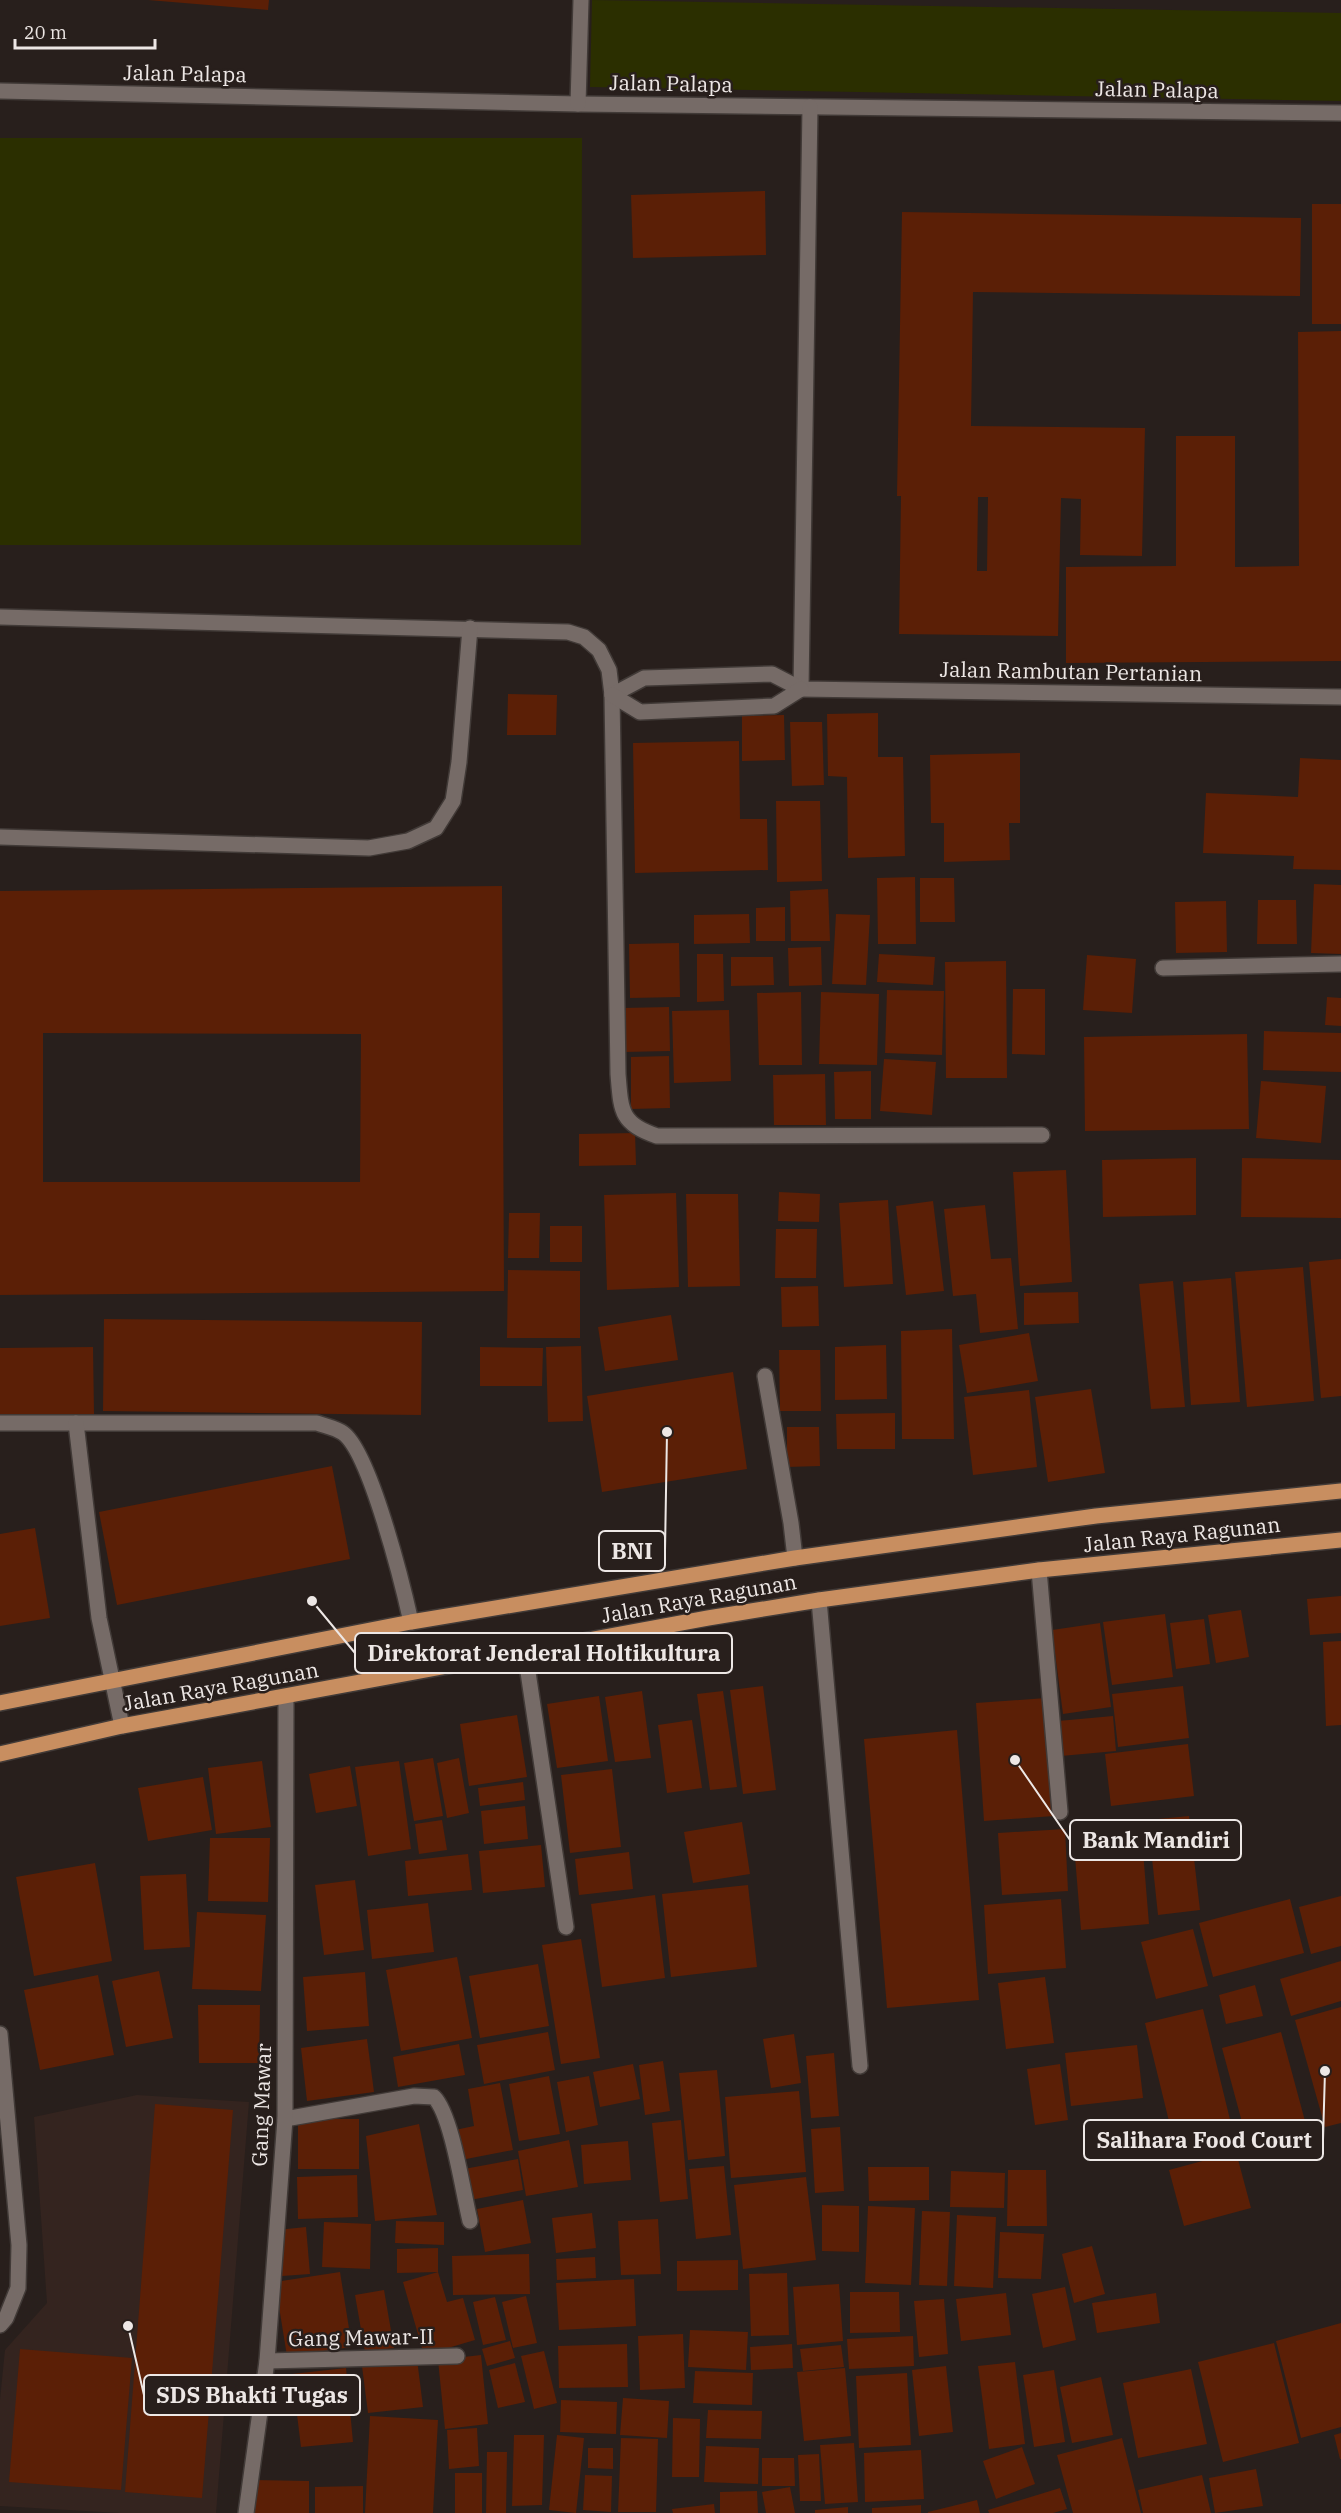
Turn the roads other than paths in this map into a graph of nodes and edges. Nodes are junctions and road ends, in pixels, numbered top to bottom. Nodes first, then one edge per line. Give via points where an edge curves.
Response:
1 (581, 0) edge
2 (0, 91) edge
3 (578, 104) junction
4 (810, 107) junction
5 (1341, 113) edge
6 (0, 617) edge
7 (470, 628) junction
8 (801, 689) junction
9 (612, 695) junction
10 (1341, 697) edge
11 (0, 837) edge
12 (1341, 964) edge
13 (1163, 968) dead end
14 (1042, 1135) dead end
15 (765, 1376) dead end
16 (0, 1423) edge
17 (76, 1423) junction
18 (1341, 1491) edge
19 (1341, 1540) edge
20 (795, 1558) junction
21 (1039, 1570) junction
22 (819, 1600) junction
23 (411, 1622) junction
24 (525, 1652) junction
25 (112, 1679) junction
26 (286, 1697) junction
27 (0, 1703) edge
28 (122, 1726) junction
29 (0, 1754) edge
30 (1060, 1812) dead end
31 (566, 1927) dead end
32 (0, 2034) edge
33 (860, 2066) dead end
34 (285, 2119) junction
35 (470, 2221) dead end
36 (0, 2325) edge
37 (457, 2356) dead end
38 (267, 2361) junction
39 (246, 2513) edge

1 - 3 street
2 - 3 street, Jalan Palapa
3 - 4 street, Jalan Palapa
4 - 5 street, Jalan Palapa
4 - 8 street
6 - 7 street
7 - 9 street via 568,632 584,637 599,650 609,670
7 - 11 street via 453,801 436,828 408,841 369,848
8 - 9 street, Jalan Rambutan Pertanian via 772,674 644,678
8 - 9 street via 774,706 640,712
8 - 10 street, Jalan Rambutan Pertanian
9 - 14 street via 618,1074 621,1106 627,1121 657,1136
12 - 13 street
15 - 20 street
16 - 17 street
17 - 23 street via 317,1424 344,1433 364,1460 402,1580
17 - 25 street via 99,1618
18 - 20 main road, Jalan Raya Ragunan via 1096,1516
19 - 21 main road, Jalan Raya Ragunan
20 - 23 main road, Jalan Raya Ragunan
21 - 22 main road, Jalan Raya Ragunan
21 - 30 street
22 - 24 main road, Jalan Raya Ragunan
22 - 33 street
23 - 25 main road, Jalan Raya Ragunan
24 - 26 main road, Jalan Raya Ragunan
24 - 31 street
25 - 27 main road, Jalan Raya Ragunan
25 - 28 street
26 - 28 main road, Jalan Raya Ragunan
26 - 34 street, Gang Mawar
28 - 29 main road, Jalan Raya Ragunan
32 - 36 street via 19,2245 18,2288
34 - 35 street via 414,2096 434,2097 446,2118
34 - 38 street, Gang Mawar
37 - 38 street, Gang Mawar-II
38 - 39 street, Gang Mawar

